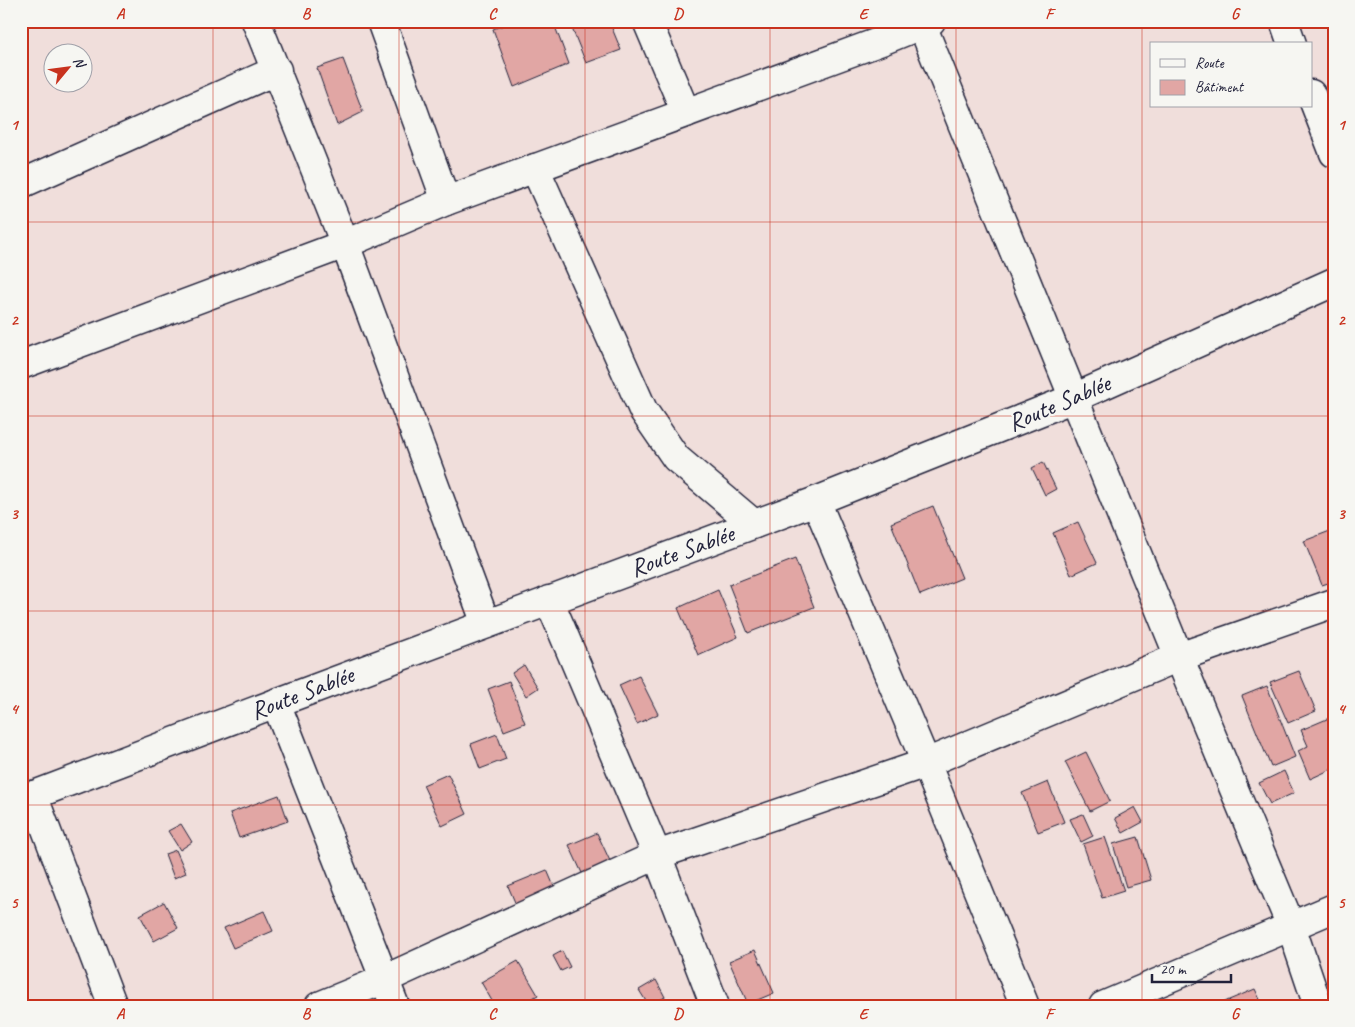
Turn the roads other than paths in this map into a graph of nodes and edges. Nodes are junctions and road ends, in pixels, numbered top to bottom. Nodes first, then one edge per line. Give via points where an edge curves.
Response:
1 (256, 21) edge
2 (648, 21) edge
3 (1284, 21) edge
4 (927, 23) edge
5 (390, 24) edge
6 (880, 31) edge
7 (1291, 42) edge
8 (277, 70) junction
9 (1312, 97) edge
10 (686, 113) junction
11 (1334, 153) edge
12 (535, 168) junction
13 (21, 184) edge
14 (446, 201) junction
15 (345, 244) junction
16 (1334, 282) edge
17 (21, 365) edge
18 (1074, 398) junction
19 (816, 501) junction
20 (754, 524) junction
21 (549, 600) junction
22 (1334, 603) edge
23 (486, 624) junction
24 (1179, 657) junction
25 (276, 703) junction
26 (926, 763) junction
27 (27, 798) edge
28 (658, 855) junction
29 (1334, 908) edge
30 (1291, 926) junction
31 (384, 979) junction
32 (113, 1006) edge
33 (319, 1006) edge
34 (395, 1006) edge
35 (715, 1006) edge
36 (1025, 1006) edge
37 (1102, 1006) edge
38 (1318, 1006) edge

1 - 8 street
2 - 10 street
3 - 7 street
4 - 6 street
4 - 18 street
5 - 14 street
6 - 10 street
8 - 13 street
8 - 15 street
9 - 11 street
10 - 12 street
12 - 14 street
12 - 20 street via 643,410 676,458
14 - 15 street
15 - 17 street
15 - 23 street
16 - 18 street, Route Sablée
18 - 19 street, Route Sablée
18 - 24 street
19 - 20 street, Route Sablée
19 - 26 street
20 - 21 street, Route Sablée
21 - 23 street, Route Sablée
21 - 28 street
22 - 24 street
23 - 25 street, Route Sablée
24 - 26 street
24 - 30 street
25 - 27 street, Route Sablée
25 - 31 street
26 - 28 street
26 - 36 street
27 - 32 street
28 - 31 street
28 - 35 street
29 - 30 street
30 - 37 street
30 - 38 street
31 - 33 street
31 - 34 street

